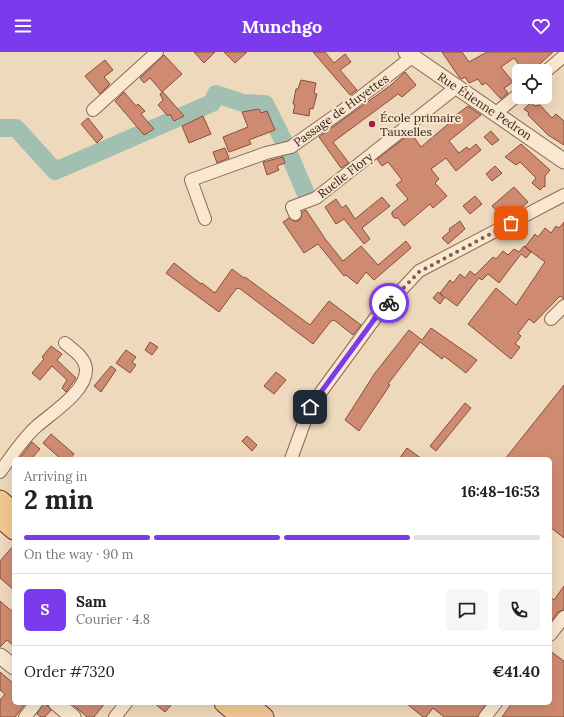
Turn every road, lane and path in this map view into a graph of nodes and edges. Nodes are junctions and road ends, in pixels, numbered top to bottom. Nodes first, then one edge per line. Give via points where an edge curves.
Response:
1 (157, 52) edge
2 (409, 54) edge
3 (564, 56) edge
4 (552, 66) edge
5 (458, 86) junction
6 (512, 100) edge
7 (93, 110) dead end
8 (496, 113) junction
9 (564, 161) edge
10 (564, 195) edge
11 (295, 214) dead end
12 (205, 219) dead end
13 (564, 306) edge
14 (551, 319) dead end
15 (65, 343) dead end
16 (12, 457) edge
17 (12, 457) edge
18 (292, 457) edge
19 (0, 472) edge
20 (0, 500) edge
21 (12, 510) edge
22 (0, 518) edge
23 (12, 528) edge
24 (564, 617) edge
25 (552, 632) edge
26 (0, 656) edge
27 (12, 666) edge
28 (34, 705) edge
29 (58, 705) edge
30 (124, 705) edge
31 (226, 705) edge
32 (249, 705) edge
33 (494, 705) edge
34 (25, 717) edge
35 (73, 717) edge
36 (115, 717) edge
37 (241, 717) edge
38 (264, 717) edge
39 (485, 717) edge

1 - 7 street
2 - 5 street, Rue Étienne Pedron
2 - 12 street, Passage de Huyettes via 349,106 287,148 191,180
3 - 4 street
5 - 8 street, Rue Étienne Pedron
5 - 11 street, Ruelle Flory via 316,198 292,207
6 - 8 street
8 - 9 street, Rue Étienne Pedron
10 - 18 street via 419,272 376,317 310,407
13 - 14 street
15 - 17 street via 83,359 86,368 82,383 61,407 37,426
16 - 19 street
20 - 21 main road
22 - 23 main road
24 - 25 street
26 - 27 street
28 - 34 street
29 - 35 street
30 - 36 street
31 - 37 main road
32 - 38 main road
33 - 39 street

